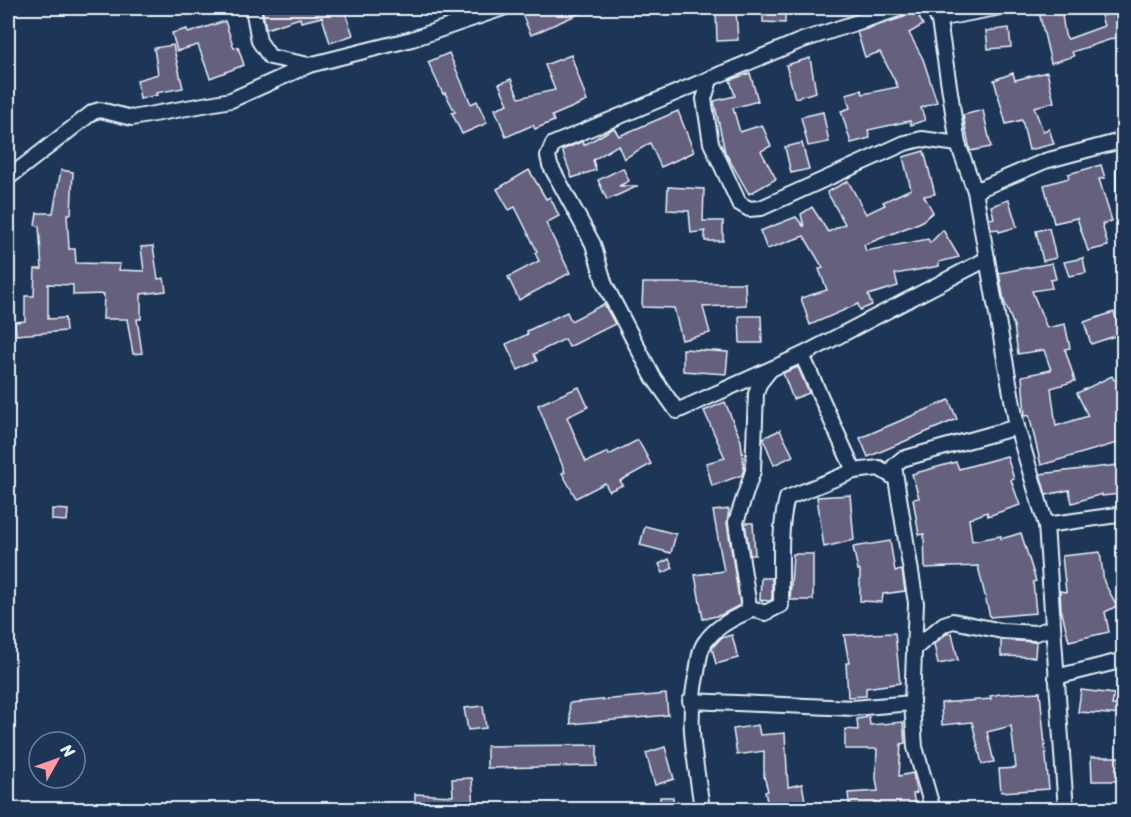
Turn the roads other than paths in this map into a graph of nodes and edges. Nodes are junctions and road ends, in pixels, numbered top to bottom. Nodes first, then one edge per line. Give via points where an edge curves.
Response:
1 (253, 8) edge
2 (503, 8) edge
3 (901, 8) edge
4 (996, 8) edge
5 (936, 11) edge
6 (309, 65) junction
7 (710, 80) junction
8 (687, 88) junction
9 (704, 99) junction
10 (958, 144) junction
11 (1122, 145) edge
12 (1124, 173) edge
13 (8, 178) edge
14 (975, 191) junction
15 (1124, 191) edge
16 (987, 259) junction
17 (802, 355) junction
18 (773, 366) junction
19 (1017, 427) junction
20 (854, 471) junction
21 (895, 478) junction
22 (1124, 514) edge
23 (1046, 525) junction
24 (749, 607) junction
25 (1052, 628) junction
26 (914, 649) junction
27 (1124, 660) edge
28 (1056, 677) junction
29 (690, 701) junction
30 (912, 703) junction
31 (702, 810) edge
32 (933, 810) edge
33 (1066, 810) edge

1 - 6 street via 259,41 270,57
2 - 6 street via 412,39
3 - 7 street via 827,31
4 - 5 street
5 - 10 street
6 - 13 street via 231,100 140,117 93,112
7 - 8 street
7 - 9 street
8 - 9 street
8 - 18 street via 553,144 548,156 550,165 593,244 605,285 653,376 677,411
9 - 10 street via 711,143 739,203 749,208 761,208 905,143 922,139
10 - 14 street
11 - 14 street via 1045,161
12 - 15 street
14 - 16 street
16 - 17 street
16 - 19 street
17 - 18 street
17 - 20 street
18 - 24 street via 756,394 753,471 736,522
19 - 21 street via 902,459 894,466
19 - 23 street
20 - 21 street via 879,468
20 - 24 street via 787,498 781,520 781,605 765,613
21 - 26 street via 914,576
22 - 23 street
23 - 25 street
24 - 29 street via 707,638
25 - 26 street via 1036,633 1002,631 954,621 944,624
25 - 28 street
26 - 30 street
27 - 28 street
28 - 33 street
29 - 30 street via 853,708
29 - 31 street
30 - 32 street via 915,747

